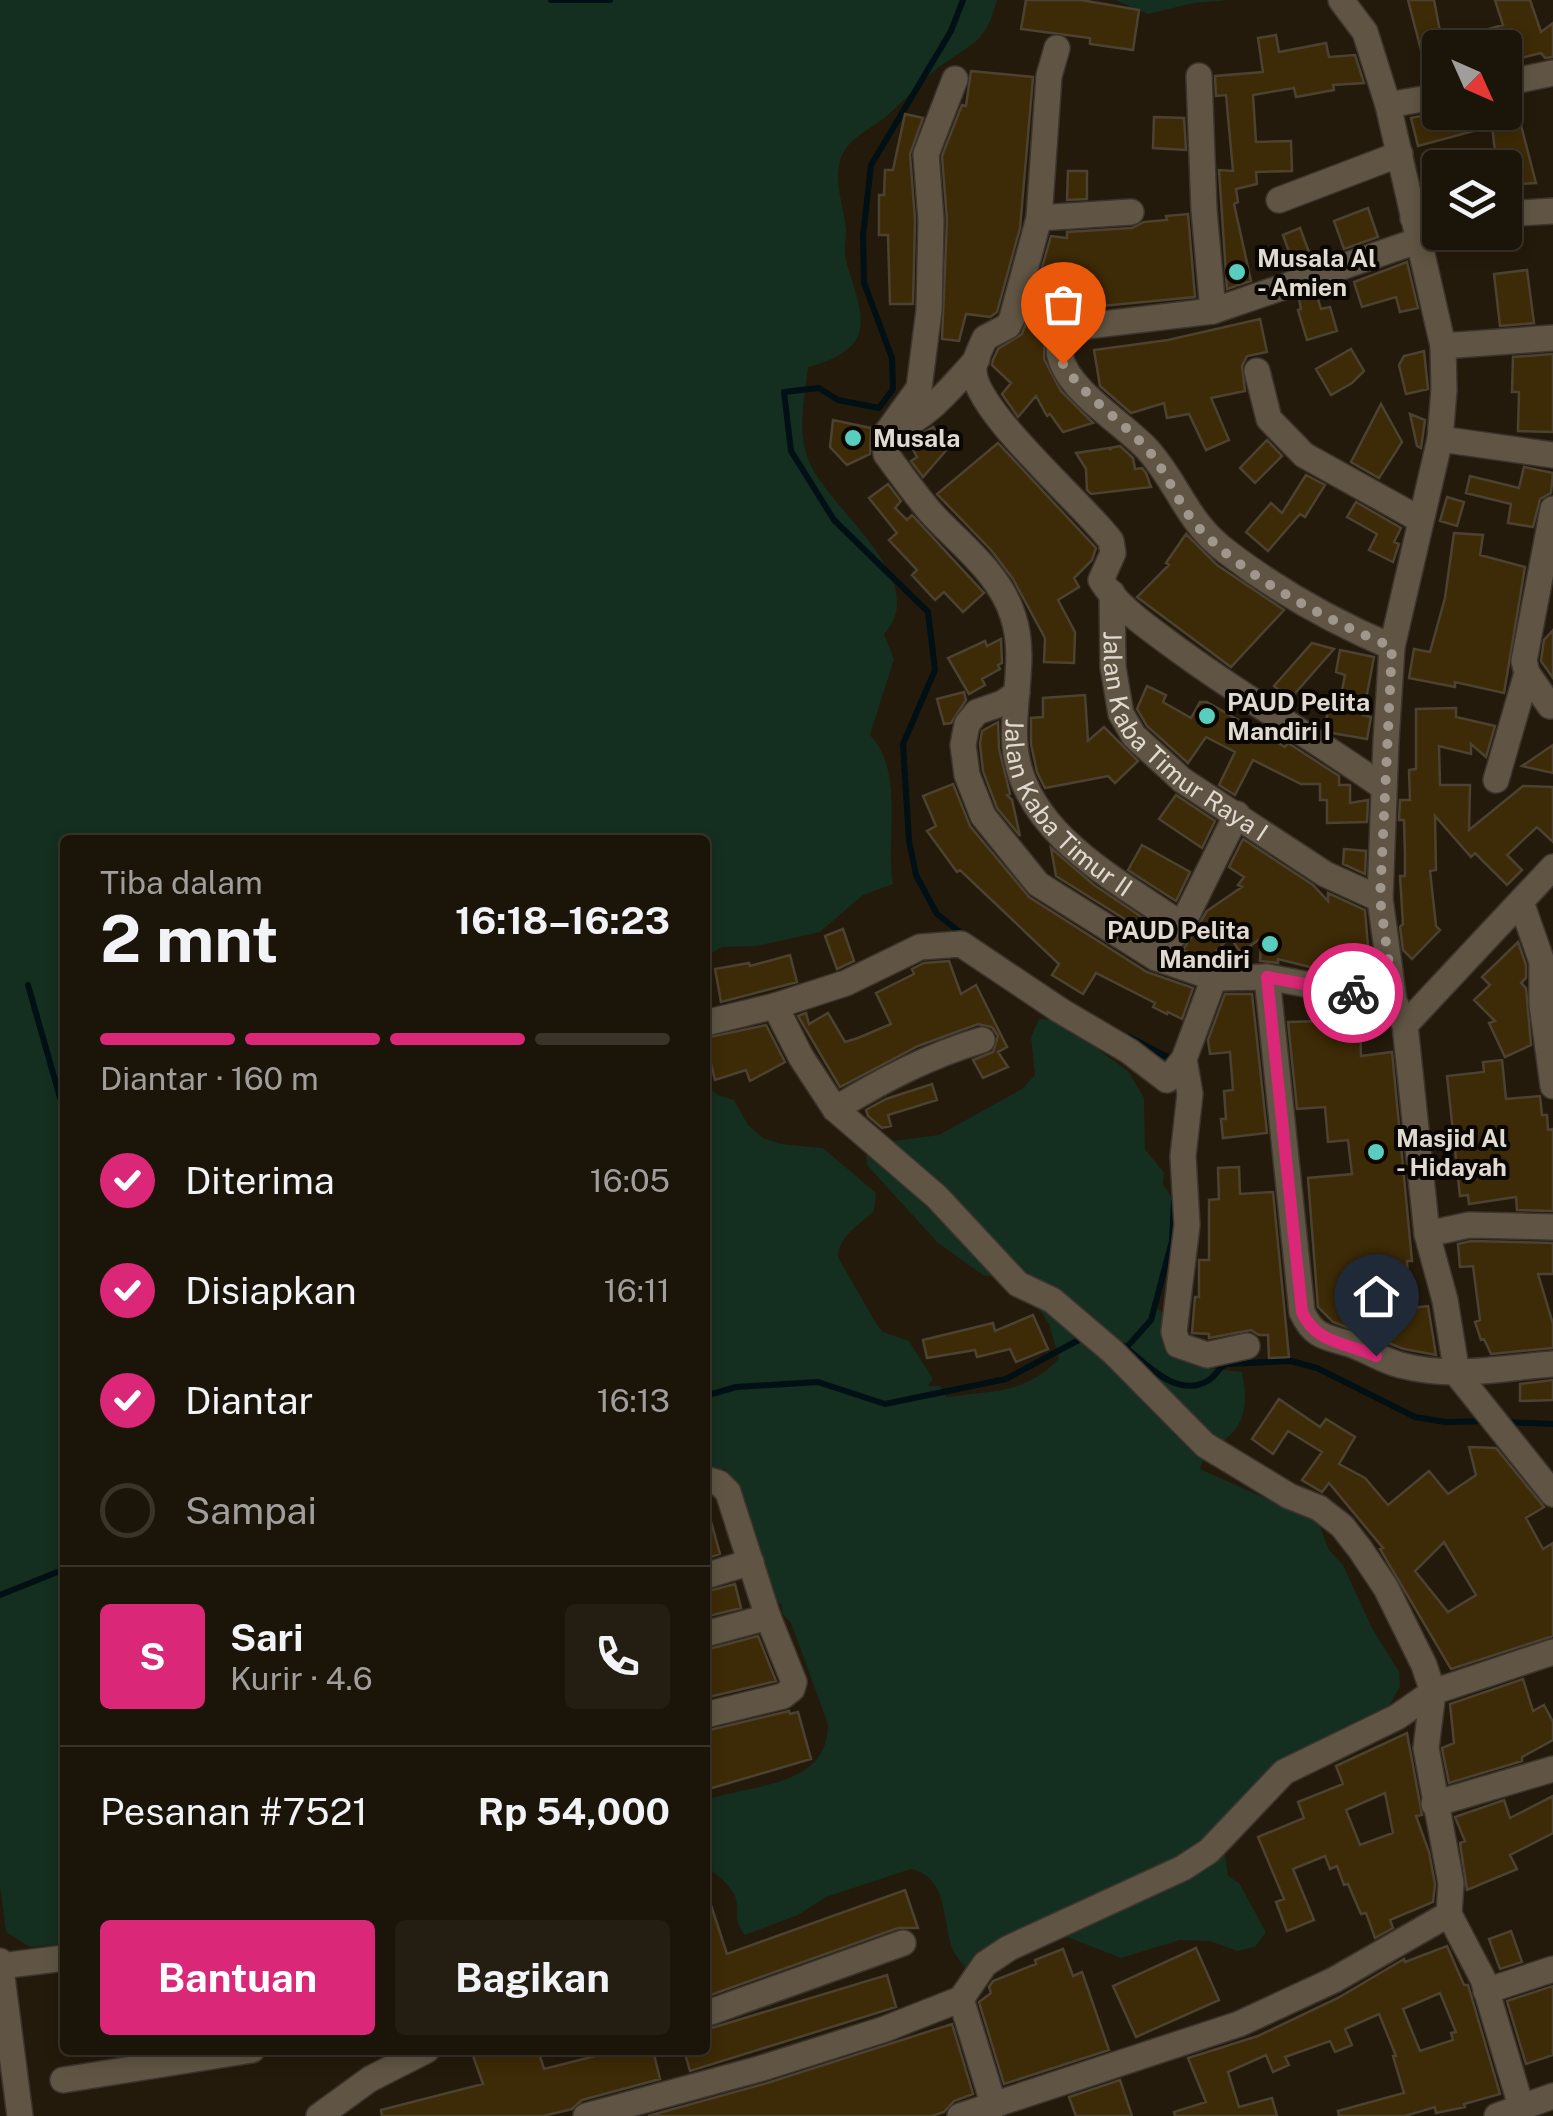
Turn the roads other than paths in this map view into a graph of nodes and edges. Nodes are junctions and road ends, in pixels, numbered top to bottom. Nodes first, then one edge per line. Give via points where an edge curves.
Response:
1 (1342, 0) edge
2 (1057, 48) dead end
3 (1553, 73) edge
4 (1199, 76) dead end
5 (956, 79) dead end
6 (1522, 79) edge
7 (1422, 99) edge
8 (1388, 105) junction
9 (1400, 154) junction
10 (1279, 200) dead end
11 (1553, 211) edge
12 (1132, 212) dead end
13 (1522, 213) edge
14 (1039, 218) junction
15 (1422, 226) edge
16 (1415, 230) junction
17 (1213, 311) junction
18 (1553, 338) edge
19 (1442, 346) junction
20 (976, 359) junction
21 (1257, 371) dead end
22 (885, 435) junction
23 (1440, 439) junction
24 (1553, 454) edge
25 (1553, 508) edge
26 (1420, 520) junction
27 (1112, 593) junction
28 (1392, 647) junction
29 (1527, 674) junction
30 (1017, 693) junction
31 (1552, 706) edge
32 (1496, 780) dead end
33 (1383, 787) junction
34 (1236, 814) junction
35 (1553, 867) edge
36 (1380, 899) junction
37 (1522, 902) junction
38 (1182, 925) junction
39 (1156, 958) junction
40 (1267, 977) junction
41 (1214, 978) junction
42 (1394, 1001) junction
43 (775, 1006) junction
44 (710, 1022) edge
45 (1405, 1025) junction
46 (982, 1040) dead end
47 (1179, 1065) junction
48 (1553, 1086) edge
49 (835, 1109) junction
50 (1553, 1227) edge
51 (1427, 1234) junction
52 (1247, 1346) dead end
53 (1553, 1364) edge
54 (1456, 1374) junction
55 (710, 1481) edge
56 (1553, 1494) edge
57 (751, 1562) junction
58 (710, 1574) edge
59 (768, 1617) junction
60 (710, 1633) edge
61 (1553, 1652) edge
62 (1433, 1692) junction
63 (710, 1715) edge
64 (1553, 1769) edge
65 (1434, 1804) junction
66 (1449, 1914) junction
67 (903, 1944) dead end
68 (60, 1959) edge
69 (0, 1965) edge
70 (1553, 1969) edge
71 (1486, 1991) junction
72 (962, 2000) junction
73 (710, 2012) edge
74 (226, 2055) edge
75 (417, 2055) edge
76 (63, 2080) dead end
77 (1553, 2096) edge
78 (994, 2106) junction
79 (1522, 2106) junction
80 (12, 2107) edge
81 (620, 2112) edge
82 (318, 2116) edge
83 (586, 2116) edge
84 (960, 2116) edge
85 (1497, 2116) edge

1 - 8 street via 1365,32
2 - 14 street via 1049,76
3 - 6 street
4 - 17 street
5 - 22 street via 926,154 929,310 919,388
7 - 8 street
8 - 9 street
9 - 10 street
9 - 16 street
11 - 13 street
12 - 14 street
14 - 20 street via 1012,318 985,338
15 - 16 street
16 - 17 street
16 - 19 street
17 - 28 street via 1078,326 1065,334 1059,354 1072,378 1161,467 1196,526 1267,582 1336,624
18 - 19 street
19 - 23 street
20 - 22 street via 928,412
20 - 27 street via 980,392 1002,422 1111,541 1101,580
21 - 26 street via 1269,419 1304,455
22 - 30 street, Jalan Kaba Timur II via 886,454 930,512 998,583 1014,618
23 - 24 street
23 - 26 street
25 - 29 street via 1525,649
26 - 28 street
27 - 33 street, Jalan Kaba Timur Raya I via 1225,685
27 - 34 street, Jalan Kaba Timur Raya I via 1121,714 1134,736 1182,780
28 - 33 street
29 - 31 street
29 - 32 street
30 - 38 street, Jalan Kaba Timur II via 1014,748 1028,798 1060,835
30 - 39 street via 977,712 964,733 966,775 984,816 1038,884
33 - 36 street
34 - 36 street, Jalan Kaba Timur Raya I via 1325,874
34 - 38 street
35 - 37 street
36 - 42 street
37 - 45 street
37 - 48 street via 1542,962
38 - 39 street
39 - 41 street
40 - 41 street
40 - 42 street
40 - 54 street via 1308,1325 1326,1340 1398,1365
41 - 47 street
42 - 45 street
43 - 44 street
43 - 47 street via 920,946 962,944 1166,1080
43 - 49 street
45 - 51 street
46 - 49 street via 896,1072
47 - 52 street via 1190,1094 1183,1156 1187,1225 1174,1332 1178,1346 1207,1355
49 - 62 street via 937,1196 1018,1284 1052,1300 1205,1445 1342,1526 1386,1588
50 - 51 street via 1469,1225
51 - 54 street
53 - 54 street
54 - 56 street
55 - 57 street via 728,1492
57 - 58 street
57 - 59 street
59 - 60 street
59 - 63 street via 792,1690
61 - 62 street
62 - 65 street via 1426,1748
62 - 72 street via 1284,1772 1209,1851 1183,1868 997,1956
64 - 65 street
65 - 66 street via 1451,1883
66 - 71 street
66 - 78 street via 1334,1980 1239,2024
67 - 73 street
68 - 69 street
69 - 80 street
70 - 71 street
71 - 79 street
72 - 78 street
72 - 81 street
74 - 76 street
75 - 82 street
77 - 79 street
78 - 84 street
79 - 85 street
81 - 83 street

